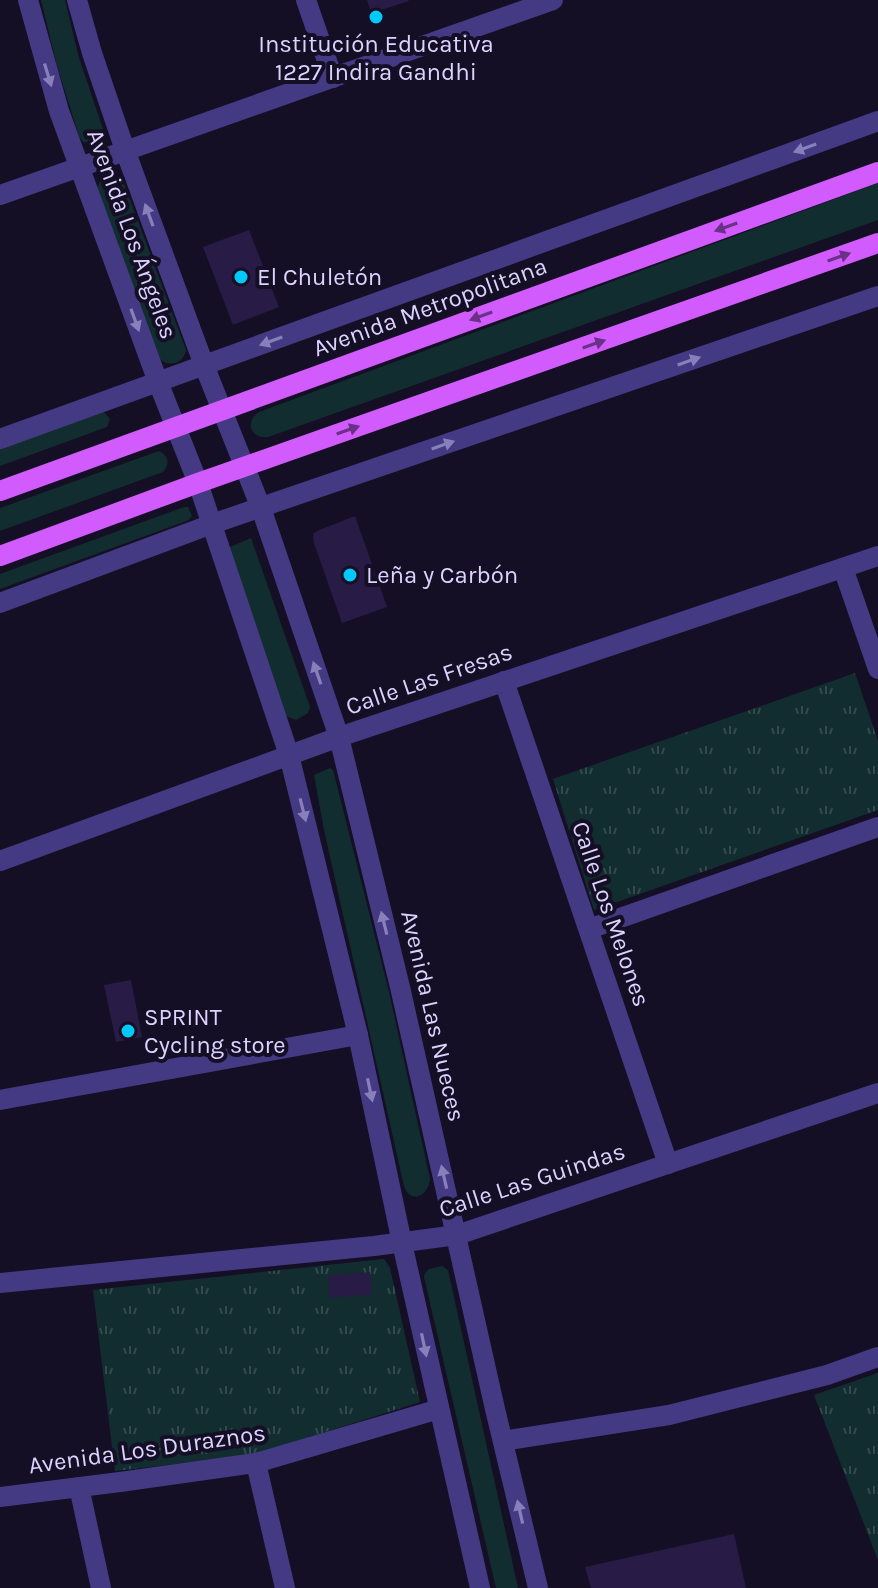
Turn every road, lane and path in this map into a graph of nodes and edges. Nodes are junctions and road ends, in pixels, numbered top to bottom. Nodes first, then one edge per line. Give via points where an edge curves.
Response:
1 (28, 0) edge
2 (77, 0) edge
3 (306, 0) edge
4 (553, 0) edge
5 (333, 78) junction
6 (878, 121) edge
7 (125, 150) junction
8 (79, 167) junction
9 (878, 172) edge
10 (0, 195) edge
11 (878, 243) edge
12 (878, 296) edge
13 (204, 365) junction
14 (158, 382) junction
15 (223, 409) junction
16 (176, 426) junction
17 (0, 439) edge
18 (244, 466) junction
19 (198, 483) junction
20 (0, 491) edge
21 (261, 508) junction
22 (212, 524) junction
23 (0, 556) edge
24 (878, 556) edge
25 (843, 568) junction
26 (0, 603) edge
27 (878, 669) edge
28 (504, 681) junction
29 (339, 737) junction
30 (289, 755) junction
31 (878, 827) edge
32 (0, 861) edge
33 (589, 929) junction
34 (358, 1035) junction
35 (878, 1093) edge
36 (0, 1100) edge
37 (668, 1164) junction
38 (457, 1235) junction
39 (402, 1243) junction
40 (0, 1283) edge
41 (878, 1357) edge
42 (439, 1409) junction
43 (503, 1441) junction
44 (256, 1463) junction
45 (79, 1487) junction
46 (0, 1497) edge
47 (101, 1588) edge
48 (285, 1588) edge
49 (480, 1588) edge
50 (538, 1588) edge

1 -> 8 street, Avenida Los Ángeles
2 - 7 street, Avenida Los Ángeles
3 - 5 street
4 - 5 street
5 - 7 street
6 -> 13 street, Avenida Metropolitana
7 - 8 street
13 -> 7 street, Avenida Los Ángeles
8 - 10 street
8 -> 14 street, Avenida Los Ángeles
9 -> 15 main road, Avenida Metropolitana
18 -> 11 main road
21 -> 12 street
13 - 14 street, Avenida Metropolitana
13 - 15 street, Avenida Los Ángeles
14 - 16 street, Avenida Los Ángeles
14 - 17 street, Avenida Metropolitana
15 - 16 main road, Avenida Metropolitana
15 - 18 street, Avenida Los Ángeles
16 - 19 street, Avenida Los Ángeles
16 - 20 main road, Avenida Metropolitana
18 - 19 main road
18 - 21 street, Avenida Las Nueces
19 - 22 street
19 - 23 main road
21 - 22 street
29 -> 21 street, Avenida Las Nueces
22 - 26 street
22 - 30 street
24 - 25 street, Calle Las Fresas
25 - 27 street
25 - 28 street, Calle Las Fresas
28 - 29 street, Calle Las Fresas
28 - 33 street, Calle Los Melones
29 - 30 street, Calle Las Fresas
38 -> 29 street, Avenida Las Nueces
30 - 32 street, Calle Las Fresas
30 -> 34 street
31 - 33 street
33 - 37 street, Calle Los Melones
34 - 36 street
34 -> 39 street
35 - 37 street, Calle Las Guindas
37 - 38 street, Calle Las Guindas
38 - 39 street, Calle Las Guindas
38 - 43 street, Avenida Las Nueces
39 - 40 street, Calle Las Guindas
39 -> 42 street
41 - 43 street via 669,1415
42 - 44 street, Avenida Los Duraznos
42 - 49 street
50 -> 43 street, Avenida Las Nueces
44 - 45 street, Avenida Los Duraznos
44 - 48 street
45 - 46 street, Avenida Los Duraznos
45 - 47 street

